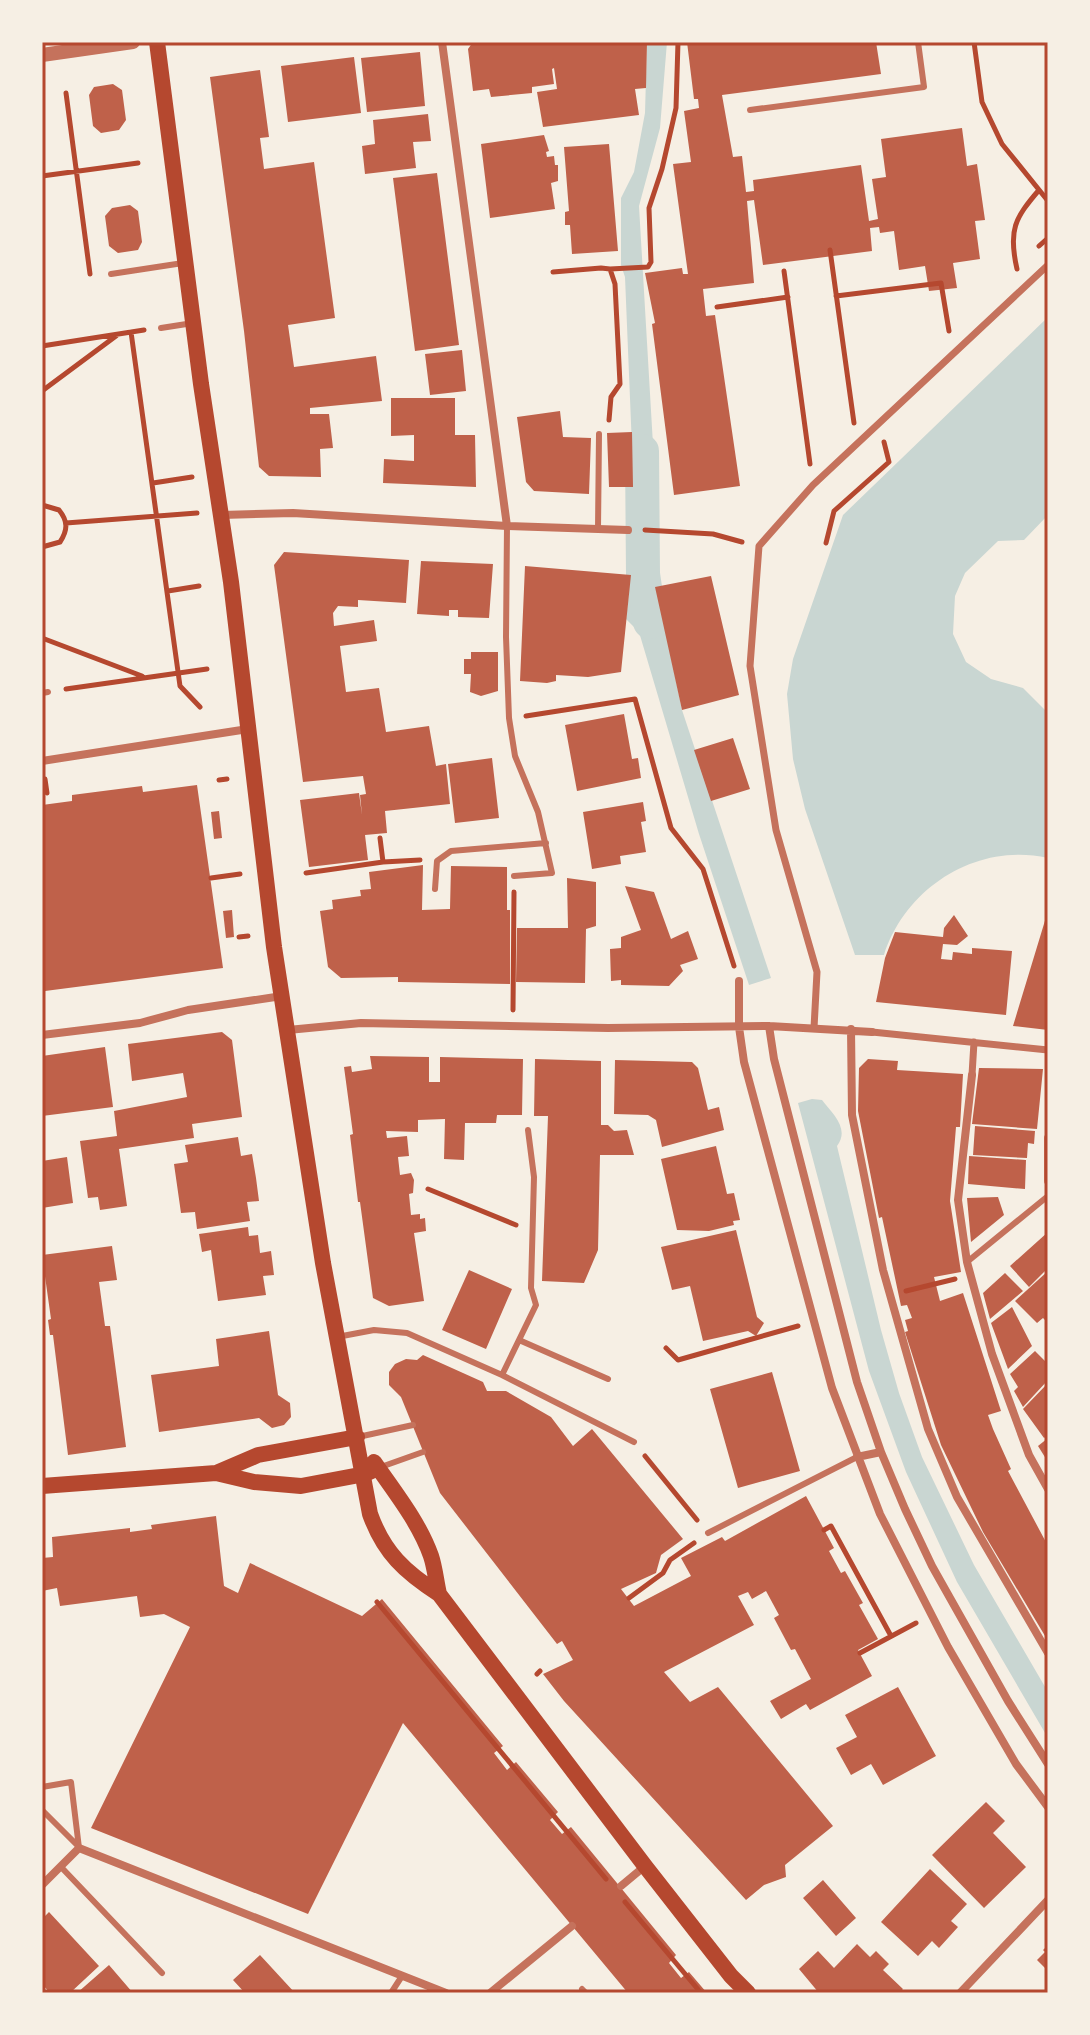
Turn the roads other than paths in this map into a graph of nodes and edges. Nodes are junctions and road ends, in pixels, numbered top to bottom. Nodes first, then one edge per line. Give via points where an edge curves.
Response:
1 (133, 42) edge
2 (157, 42) edge
3 (442, 42) edge
4 (918, 42) edge
5 (42, 55) edge
6 (750, 110) dead end
7 (187, 263) junction
8 (1048, 265) edge
9 (111, 274) dead end
10 (194, 322) junction
11 (161, 328) dead end
12 (599, 434) road end
13 (222, 515) junction
14 (507, 526) junction
15 (598, 529) junction
16 (628, 530) dead end
17 (248, 729) junction
18 (42, 761) edge
19 (546, 843) junction
20 (514, 876) road end
21 (435, 889) dead end
22 (739, 981) road end
23 (282, 996) junction
24 (769, 1026) junction
25 (739, 1027) junction
26 (814, 1028) junction
27 (851, 1029) junction
28 (288, 1030) junction
29 (872, 1032) joint
30 (42, 1035) edge
31 (974, 1042) junction
32 (1048, 1050) edge
33 (972, 1075) joint
34 (528, 1130) dead end
35 (1048, 1135) edge
36 (1048, 1181) edge
37 (1048, 1196) edge
38 (967, 1262) junction
39 (337, 1337) junction
40 (519, 1340) junction
41 (502, 1375) junction
42 (608, 1379) dead end
43 (413, 1425) dead end
44 (357, 1437) junction
45 (634, 1442) road end
46 (423, 1452) dead end
47 (881, 1452) junction
48 (857, 1457) junction
49 (372, 1471) junction
50 (216, 1473) junction
51 (42, 1486) edge
52 (1048, 1489) edge
53 (708, 1533) road end
54 (439, 1594) junction
55 (1048, 1653) edge
56 (1048, 1764) edge
57 (42, 1787) edge
58 (1048, 1807) edge
59 (42, 1810) edge
60 (79, 1848) junction
61 (645, 1866) junction
62 (62, 1868) junction
63 (42, 1885) edge
64 (621, 1886) dead end
65 (1048, 1900) edge
66 (572, 1926) dead end
67 (162, 1973) dead end
68 (402, 1976) junction
69 (391, 1993) edge
70 (446, 1993) edge
71 (490, 1993) edge
72 (748, 1993) edge
73 (960, 1993) edge

1 - 5 street
2 - 7 main road
3 - 14 street
4 - 6 lane via 924,87
7 - 9 lane
7 - 10 main road
8 - 26 street via 813,485 759,546 750,666 776,830 817,972
10 - 11 lane
10 - 13 main road
12 - 15 lane
13 - 14 street via 293,513
13 - 17 main road
14 - 15 street
14 - 19 lane via 509,718 515,756
15 - 16 street
17 - 18 street
17 - 23 main road
19 - 20 lane via 552,873
19 - 21 lane via 451,851 437,861
22 - 25 street
23 - 28 main road
23 - 30 street
24 - 25 street
24 - 26 street
24 - 47 street via 837,1306
25 - 28 street via 361,1023
25 - 48 street via 832,1388
26 - 27 street
27 - 29 street
27 - 55 street via 852,1115 883,1270 928,1429 957,1497
28 - 39 main road
29 - 31 street
31 - 32 street
31 - 33 street
33 - 38 street via 958,1200
34 - 40 lane via 534,1177 531,1288 536,1305
35 - 36 street
37 - 38 lane
38 - 52 street via 992,1354 1029,1455
39 - 41 lane via 374,1330 407,1333
39 - 44 main road
40 - 41 lane
40 - 42 lane
41 - 45 lane
43 - 44 lane
44 - 49 main road
44 - 50 main road via 258,1455
46 - 49 lane
47 - 48 street
47 - 56 street via 932,1566
48 - 53 lane
48 - 58 street via 931,1615 1016,1764
49 - 50 main road via 288,1486
49 - 54 main road via 425,1543
49 - 54 main road via 370,1514 376,1529 399,1565
50 - 51 main road
54 - 61 main road
57 - 60 lane via 71,1782
59 - 60 lane
60 - 62 street
60 - 68 street
61 - 64 street
61 - 72 main road
62 - 63 street
62 - 67 lane
65 - 73 street
66 - 71 street
68 - 69 lane
68 - 70 street

